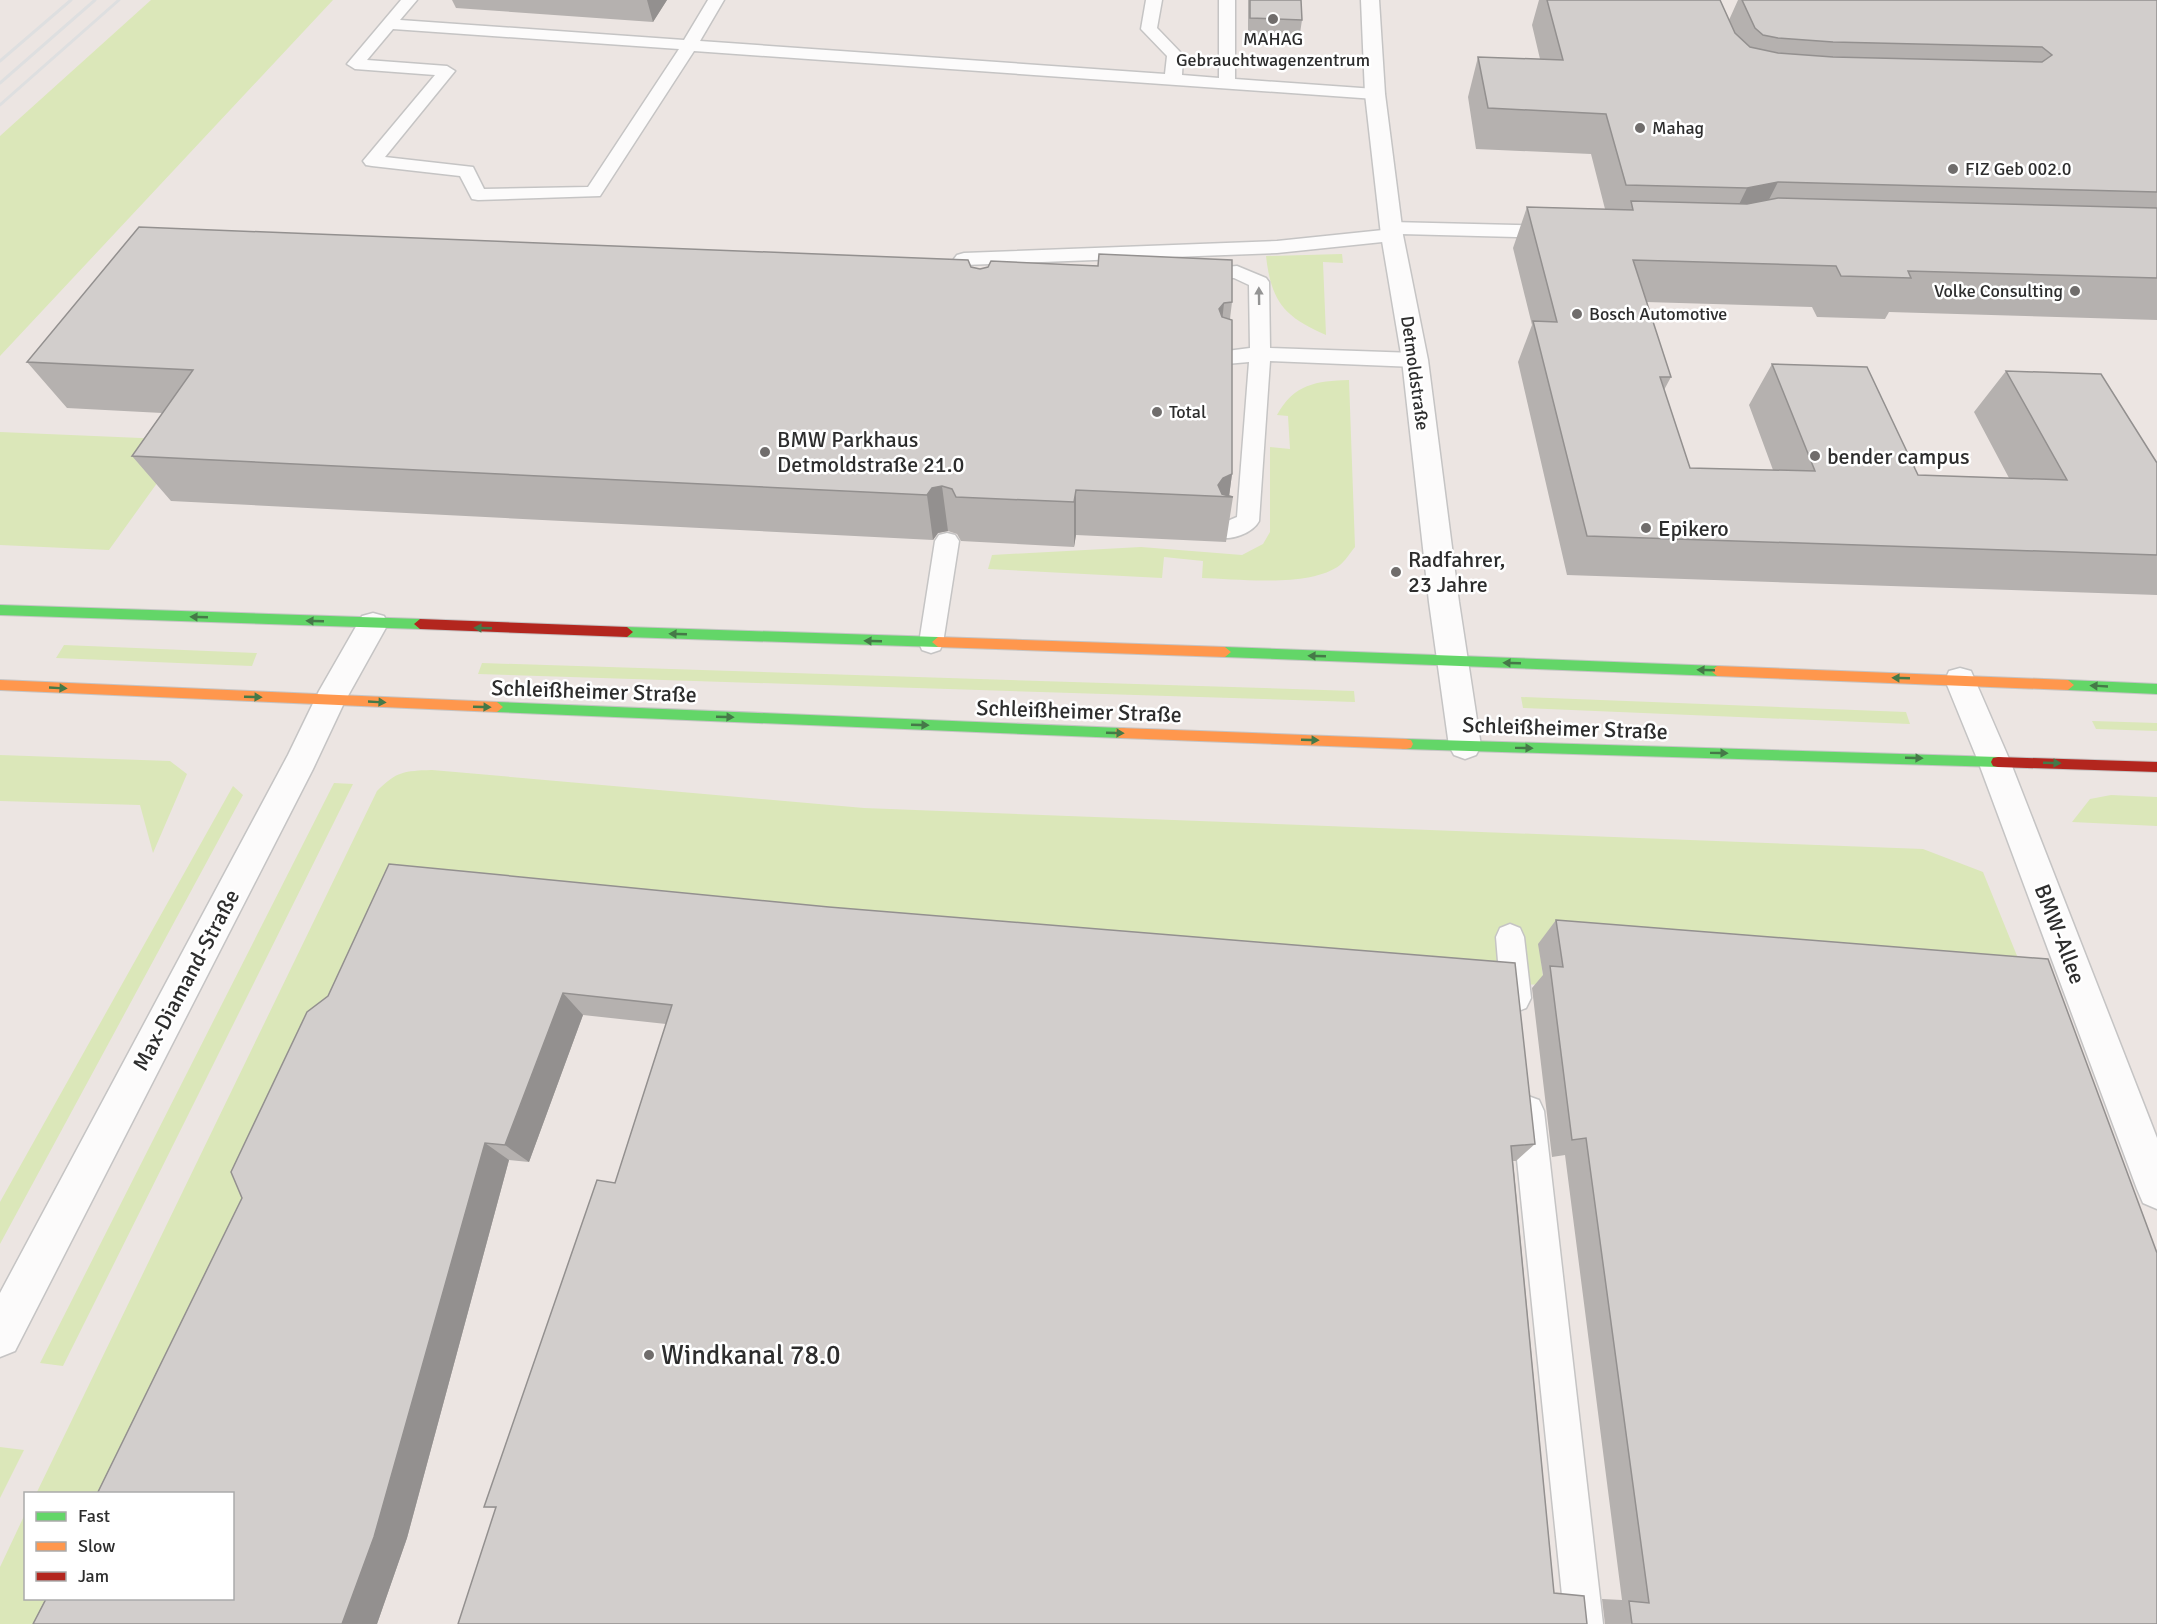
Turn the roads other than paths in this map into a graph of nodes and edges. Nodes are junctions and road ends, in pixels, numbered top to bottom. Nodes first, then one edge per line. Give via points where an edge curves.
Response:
1 (409, 0) edge
2 (716, 0) edge
3 (1154, 0) edge
4 (1227, 0) edge
5 (1370, 0) edge
6 (388, 24) junction
7 (689, 46) junction
8 (1173, 80) junction
9 (1227, 84) junction
10 (1375, 94) junction
11 (1392, 231) junction
12 (1576, 233) edge
13 (1177, 275) edge
14 (975, 276) edge
15 (1260, 354) junction
16 (1226, 357) edge
17 (1414, 360) junction
18 (1226, 531) edge
19 (947, 541) edge
20 (0, 610) edge
21 (373, 624) junction
22 (931, 643) junction
23 (1453, 660) junction
24 (1960, 680) junction
25 (0, 685) edge
26 (2157, 689) edge
27 (330, 700) junction
28 (1465, 746) junction
29 (1994, 760) junction
30 (2157, 766) edge
31 (1510, 937) dead end
32 (1520, 1031) edge
33 (1525, 1079) edge
34 (2157, 1189) edge
35 (0, 1336) edge
36 (1584, 1624) edge

1 - 6 lane
2 - 7 lane
3 - 8 lane via 1149,29 1176,55
4 - 9 lane
5 - 10 street, Detmoldstraße
6 - 7 lane
6 - 7 lane via 355,64 447,71 372,161 467,171 478,195 594,192
7 - 8 lane
8 - 9 lane
9 - 10 lane
10 - 11 street, Detmoldstraße
11 - 12 lane
11 - 14 lane via 1276,247 964,259
11 - 17 street, Detmoldstraße
15 -> 13 lane via 1259,282 1237,272
15 - 16 lane
15 - 17 lane
15 - 18 lane via 1248,520
17 - 23 street, Detmoldstraße
19 - 22 lane
21 -> 20 main road
22 -> 21 main road
21 - 27 street, Max-Diamand-Straße
23 -> 22 main road
24 -> 23 main road
23 - 28 street, Detmoldstraße
26 -> 24 main road
24 - 29 street, BMW-Allee
25 -> 27 main road, Schleißheimer Straße
27 -> 28 main road, Schleißheimer Straße
27 - 35 street, Max-Diamand-Straße
28 -> 29 main road, Schleißheimer Straße
29 -> 30 main road, Schleißheimer Straße
29 - 34 street, BMW-Allee
31 - 32 lane
33 - 36 lane

